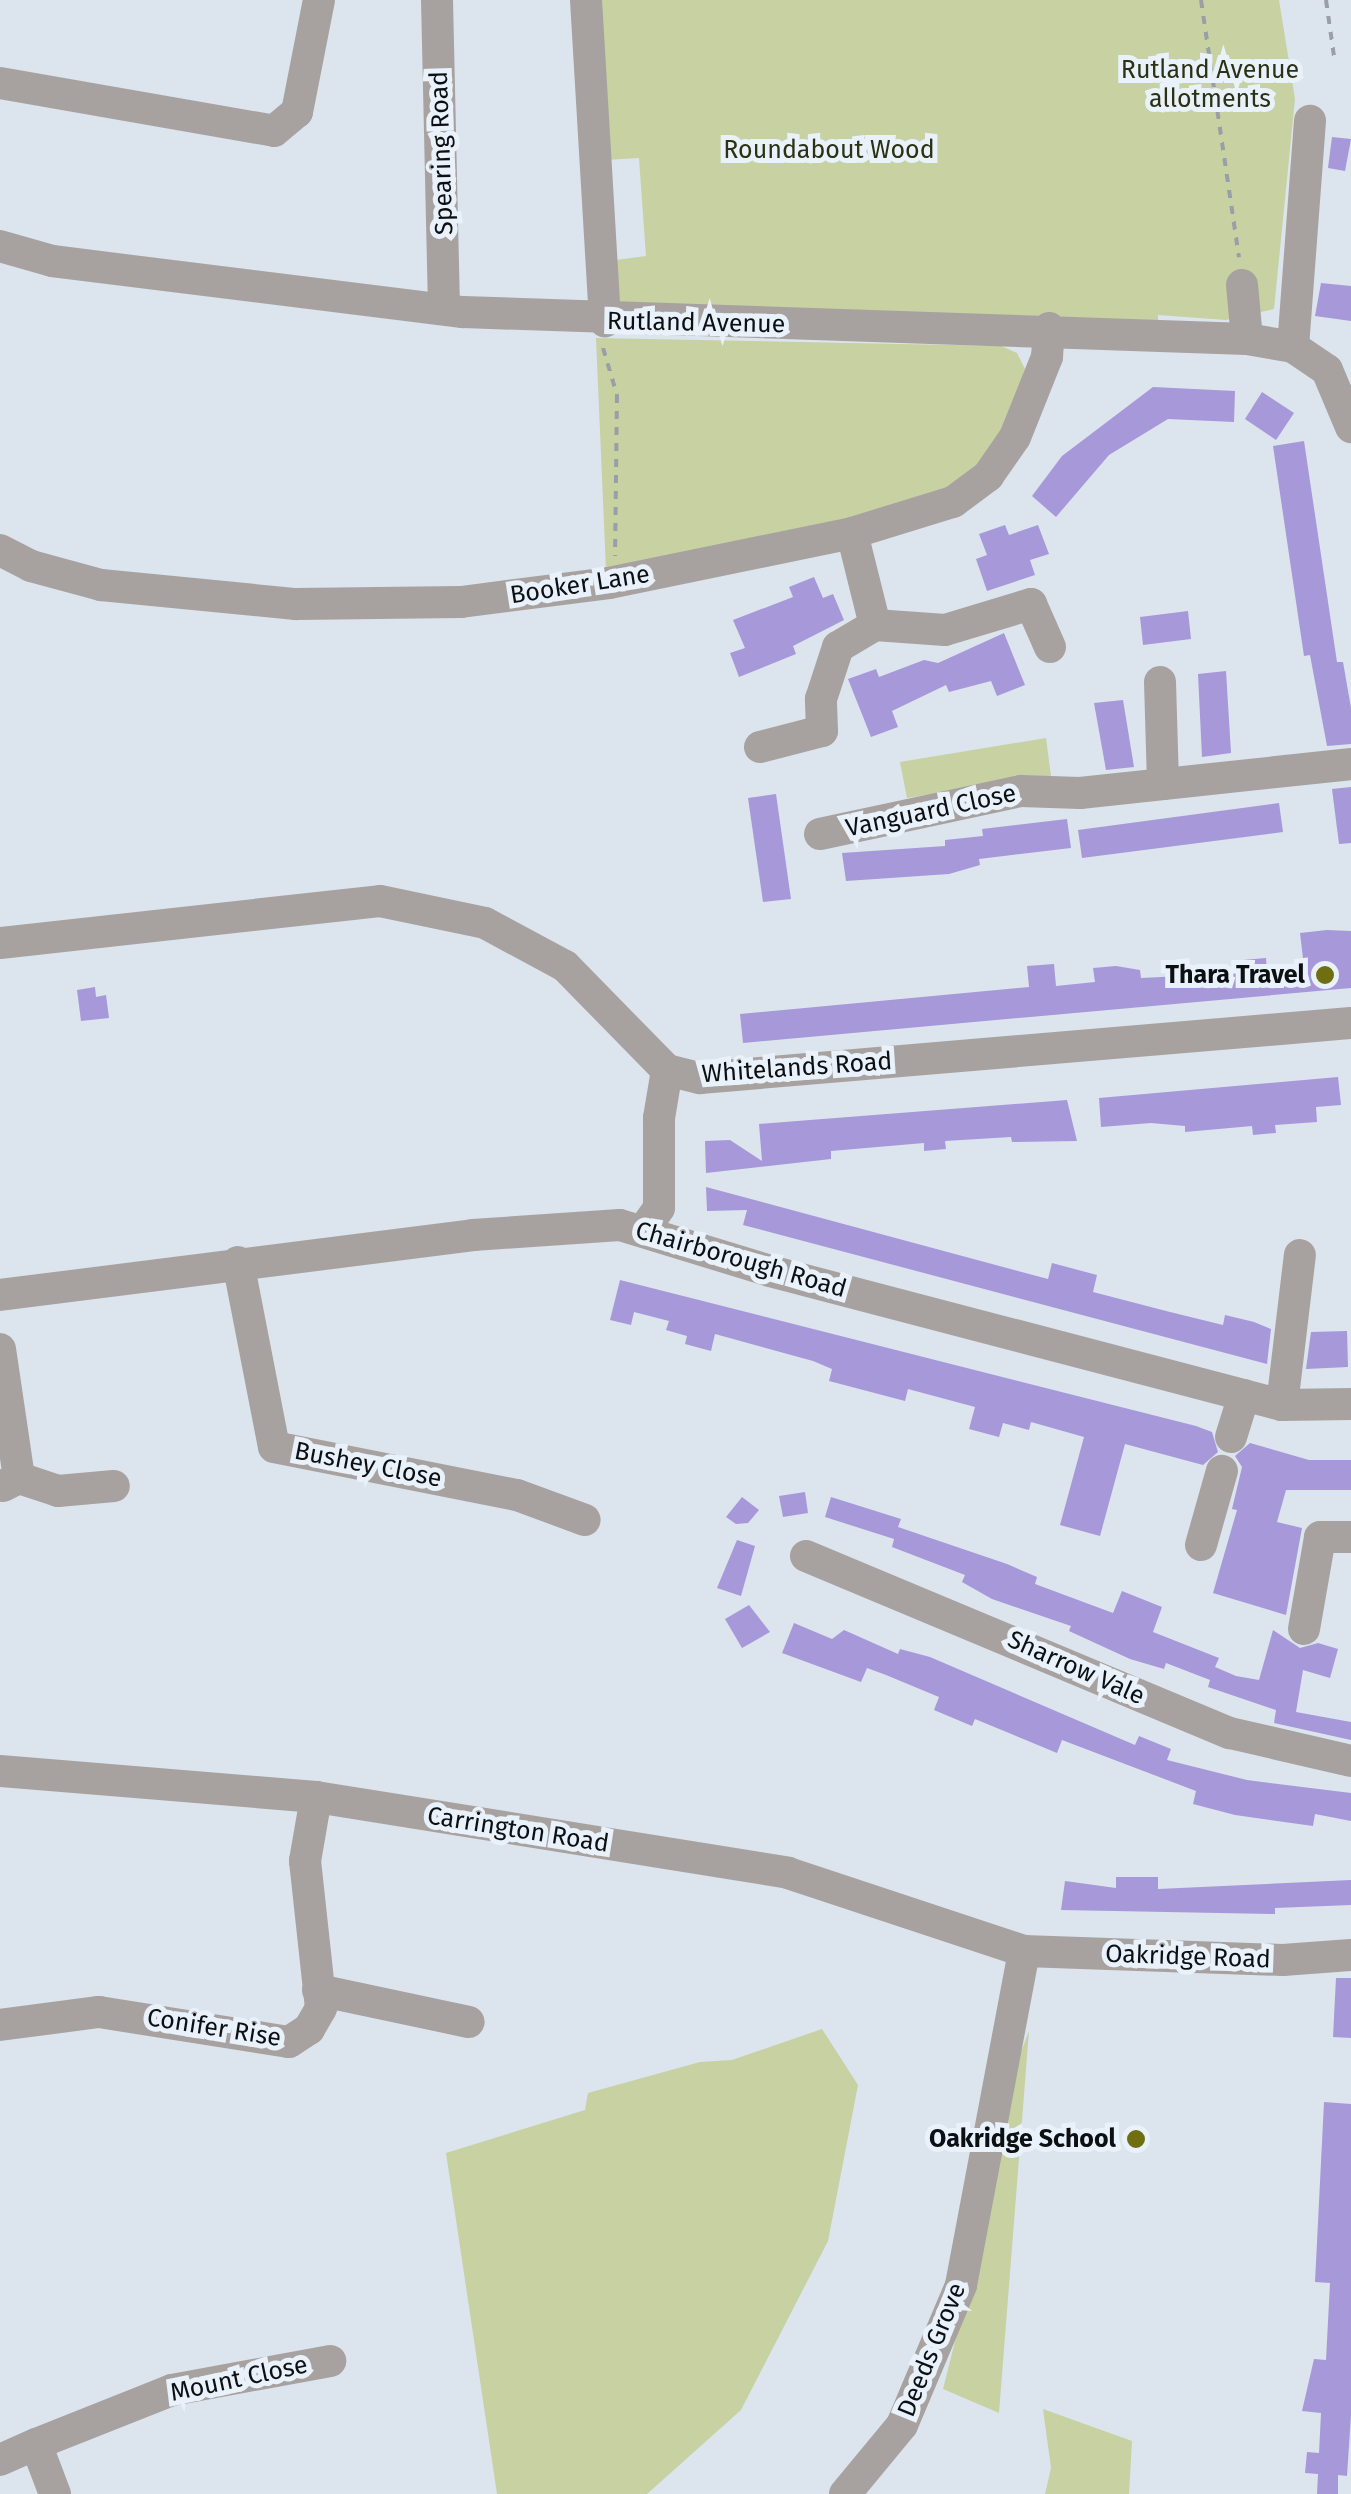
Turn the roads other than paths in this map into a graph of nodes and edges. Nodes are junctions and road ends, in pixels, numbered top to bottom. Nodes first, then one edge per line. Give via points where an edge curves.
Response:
1 (319, 0) edge
2 (586, 0) edge
3 (435, 1) edge
4 (0, 83) edge
5 (1310, 121) dead end
6 (0, 246) edge
7 (1242, 286) road end
8 (444, 306) junction
9 (602, 322) junction
10 (1050, 328) junction
11 (1247, 338) junction
12 (1293, 346) junction
13 (1351, 428) edge
14 (852, 533) junction
15 (0, 550) edge
16 (875, 625) junction
17 (1050, 647) dead end
18 (1160, 682) dead end
19 (760, 746) dead end
20 (1351, 764) edge
21 (1163, 784) junction
22 (820, 834) dead end
23 (0, 937) edge
24 (1351, 1023) edge
25 (667, 1070) junction
26 (645, 1228) junction
27 (1300, 1254) dead end
28 (238, 1262) junction
29 (0, 1294) edge
30 (0, 1349) edge
31 (1244, 1395) junction
32 (1351, 1404) edge
33 (1282, 1405) junction
34 (1231, 1437) dead end
35 (1222, 1471) dead end
36 (10, 1483) edge
37 (114, 1486) dead end
38 (585, 1520) dead end
39 (1335, 1537) edge
40 (1200, 1544) dead end
41 (806, 1556) dead end
42 (1304, 1629) dead end
43 (1351, 1762) edge
44 (0, 1771) edge
45 (316, 1797) junction
46 (1024, 1952) junction
47 (1351, 1956) edge
48 (318, 1990) junction
49 (469, 2022) dead end
50 (0, 2025) edge
51 (330, 2361) dead end
52 (36, 2444) junction
53 (0, 2460) edge
54 (55, 2494) edge
55 (845, 2494) edge

1 - 4 street via 297,112 274,131
2 - 9 street
3 - 8 street, Spearing Road
5 - 12 street
6 - 8 street, Rutland Avenue via 52,261 302,296
7 - 11 street
8 - 9 street, Rutland Avenue
9 - 10 street, Rutland Avenue
10 - 11 street, Rutland Avenue
10 - 14 street, Booker Lane via 1047,356 1015,437 988,476 954,502
11 - 12 street, Rutland Avenue
12 - 13 street via 1327,370
14 - 15 street, Booker Lane via 610,583 461,602 296,604 102,585 31,566
14 - 16 street
16 - 17 street via 946,630 1031,604
16 - 19 street via 838,648 820,700 822,732
18 - 21 street
20 - 21 street, Vanguard Close
21 - 22 street, Vanguard Close via 1022,791
23 - 25 street, Whitelands Road via 380,901 485,924 565,966
24 - 25 street, Whitelands Road via 700,1078
25 - 26 street via 659,1118 659,1208
26 - 28 street, Chairborough Road via 473,1235
26 - 31 street, Chairborough Road via 666,1241 770,1271
27 - 33 street
28 - 29 street, Chairborough Road
28 - 38 street, Bushey Close via 274,1447 517,1494
30 - 36 street
31 - 33 street, Chairborough Road
31 - 34 street
32 - 33 street, Chairborough Road
35 - 40 street
36 - 37 street via 58,1490
39 - 42 street
41 - 43 street, Sharrow Vale via 1230,1732
44 - 45 street, Carrington Road
45 - 46 street, Carrington Road via 788,1873
45 - 48 street, Conifer Rise via 305,1860
46 - 47 street, Oakridge Road
46 - 55 street, Deeds Grove via 961,2285 902,2425
48 - 49 street
48 - 50 street, Conifer Rise via 321,2008 310,2029 289,2042 100,2012
51 - 52 street, Mount Close via 172,2390
52 - 53 street, Mount Close
52 - 54 street

